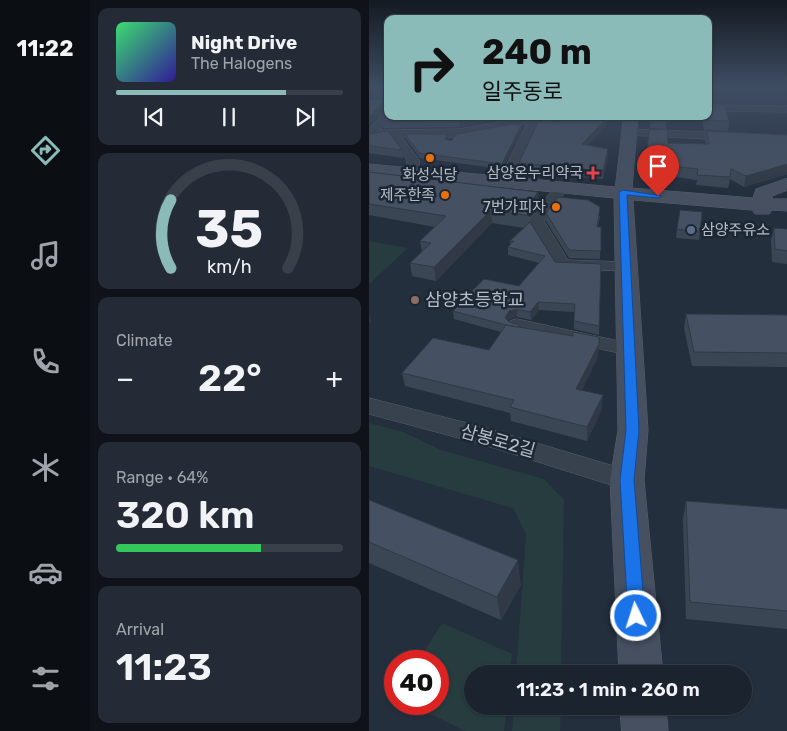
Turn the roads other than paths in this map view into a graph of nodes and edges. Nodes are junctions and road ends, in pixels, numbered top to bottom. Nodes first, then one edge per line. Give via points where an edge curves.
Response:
1 (381, 122) edge
2 (511, 122) edge
3 (534, 122) edge
4 (630, 122) edge
5 (394, 134) junction
6 (629, 134) junction
7 (369, 135) edge
8 (787, 140) edge
9 (369, 169) edge
10 (413, 173) junction
11 (505, 182) junction
12 (787, 183) edge
13 (562, 187) junction
14 (623, 192) junction
15 (787, 205) edge
16 (762, 207) junction
17 (787, 215) edge
18 (627, 267) junction
19 (517, 325) edge
20 (628, 349) junction
21 (369, 406) edge
22 (627, 480) junction
23 (640, 665) edge
24 (644, 715) edge
25 (645, 731) edge

1 - 7 street
2 - 5 street via 459,133
3 - 11 street
4 - 6 street
5 - 7 street
5 - 10 street via 413,160
6 - 8 street
6 - 14 street
9 - 10 street
10 - 11 street
11 - 13 street
12 - 16 street via 763,193
13 - 14 street
13 - 18 street via 536,221 563,265
14 - 16 street
14 - 18 street
15 - 16 street
16 - 17 street
18 - 20 street
19 - 20 street
20 - 22 street via 633,430
21 - 22 street, 삼봉로2길 via 483,436
22 - 23 street
24 - 25 street

